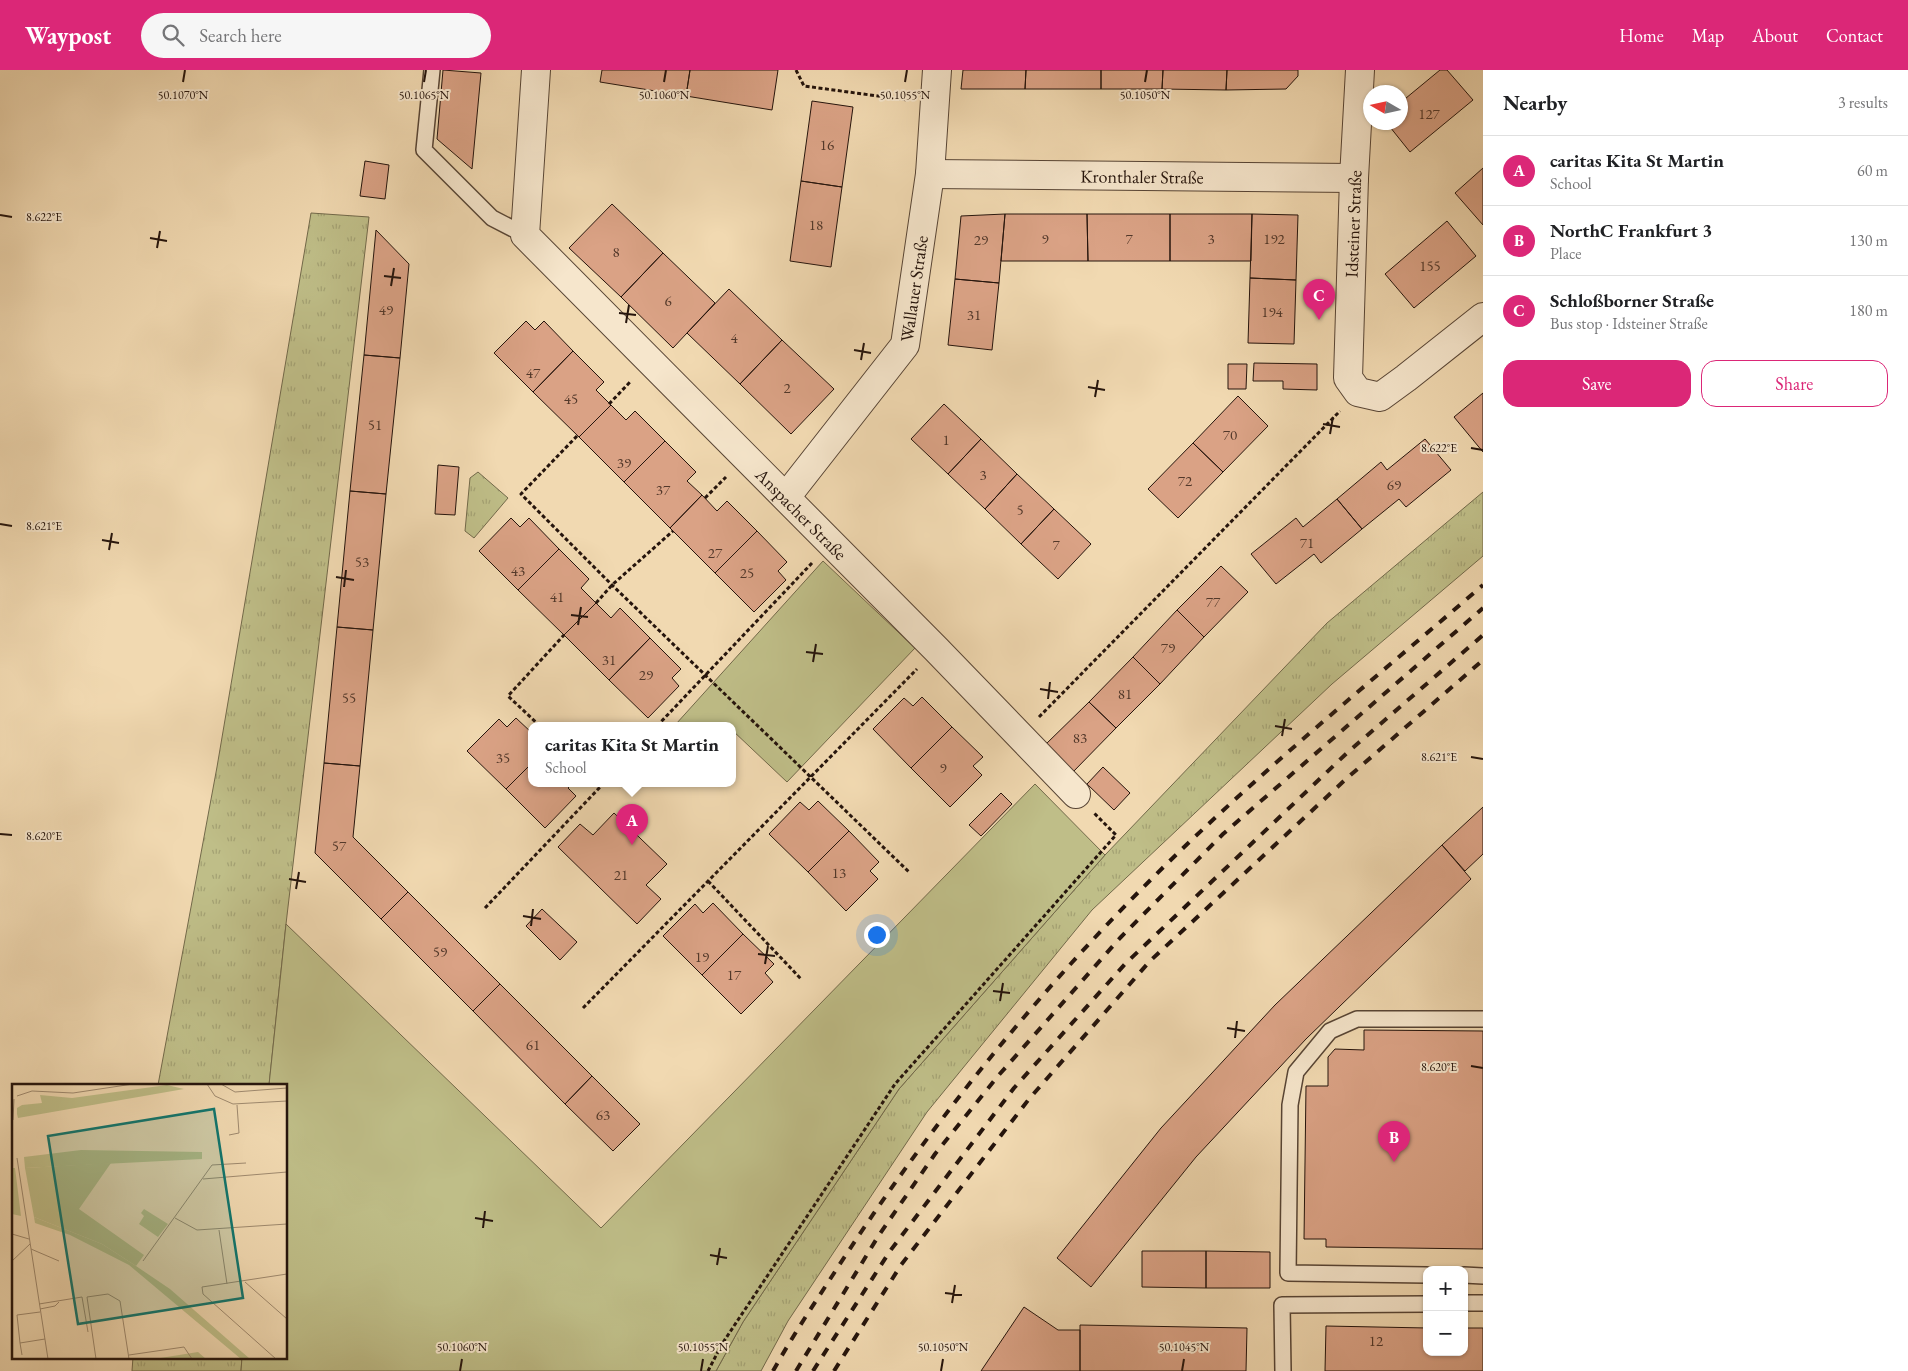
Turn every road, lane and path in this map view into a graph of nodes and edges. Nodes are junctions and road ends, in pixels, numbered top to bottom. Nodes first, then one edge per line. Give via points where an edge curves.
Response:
1 (432, 70) edge
2 (536, 70) edge
3 (796, 70) edge
4 (937, 70) edge
5 (1360, 70) edge
6 (935, 104) junction
7 (930, 174) junction
8 (1354, 178) junction
9 (525, 235) junction
10 (1483, 317) edge
11 (1353, 385) junction
12 (577, 436) dead end
13 (786, 497) junction
14 (672, 531) dead end
15 (831, 542) junction
16 (612, 585) junction
17 (596, 603) dead end
18 (564, 635) dead end
19 (936, 649) junction
20 (706, 674) junction
21 (536, 722) edge
22 (661, 722) edge
23 (1021, 735) junction
24 (811, 776) junction
25 (598, 787) edge
26 (1076, 794) dead end
27 (1116, 836) dead end
28 (910, 874) dead end
29 (708, 881) junction
30 (485, 908) dead end
31 (802, 980) dead end
32 (583, 1008) dead end
33 (1483, 1019) edge
34 (1423, 1275) edge
35 (1468, 1275) edge
36 (1483, 1276) edge
37 (1468, 1303) edge
38 (1483, 1303) edge
39 (1423, 1304) edge
40 (708, 1371) edge
41 (1283, 1371) edge

1 - 9 lane via 424,150 492,218
2 - 9 street
3 - 6 path via 804,86
4 - 6 street, Wallauer Straße
5 - 8 street, Idsteiner Straße
6 - 7 street, Wallauer Straße
7 - 8 street, Kronthaler Straße
7 - 13 street, Wallauer Straße via 905,345
8 - 11 street, Idsteiner Straße
9 - 13 street, Anspacher Straße
10 - 11 street via 1380,397
11 - 23 path
12 - 16 path via 521,494
13 - 15 street, Anspacher Straße
14 - 16 path
15 - 19 street, Anspacher Straße
15 - 20 path
16 - 17 path
16 - 20 path
18 - 21 path via 508,696
19 - 23 street, Anspacher Straße
19 - 24 path
20 - 22 path
20 - 24 path
23 - 26 street, Anspacher Straße
24 - 28 path
24 - 29 path
25 - 30 path
27 - 40 path via 895,1084 722,1344
29 - 31 path
29 - 32 path
33 - 34 lane via 1357,1019 1330,1031 1296,1072 1290,1105 1288,1273
35 - 36 lane
37 - 38 lane
39 - 41 lane via 1282,1305

